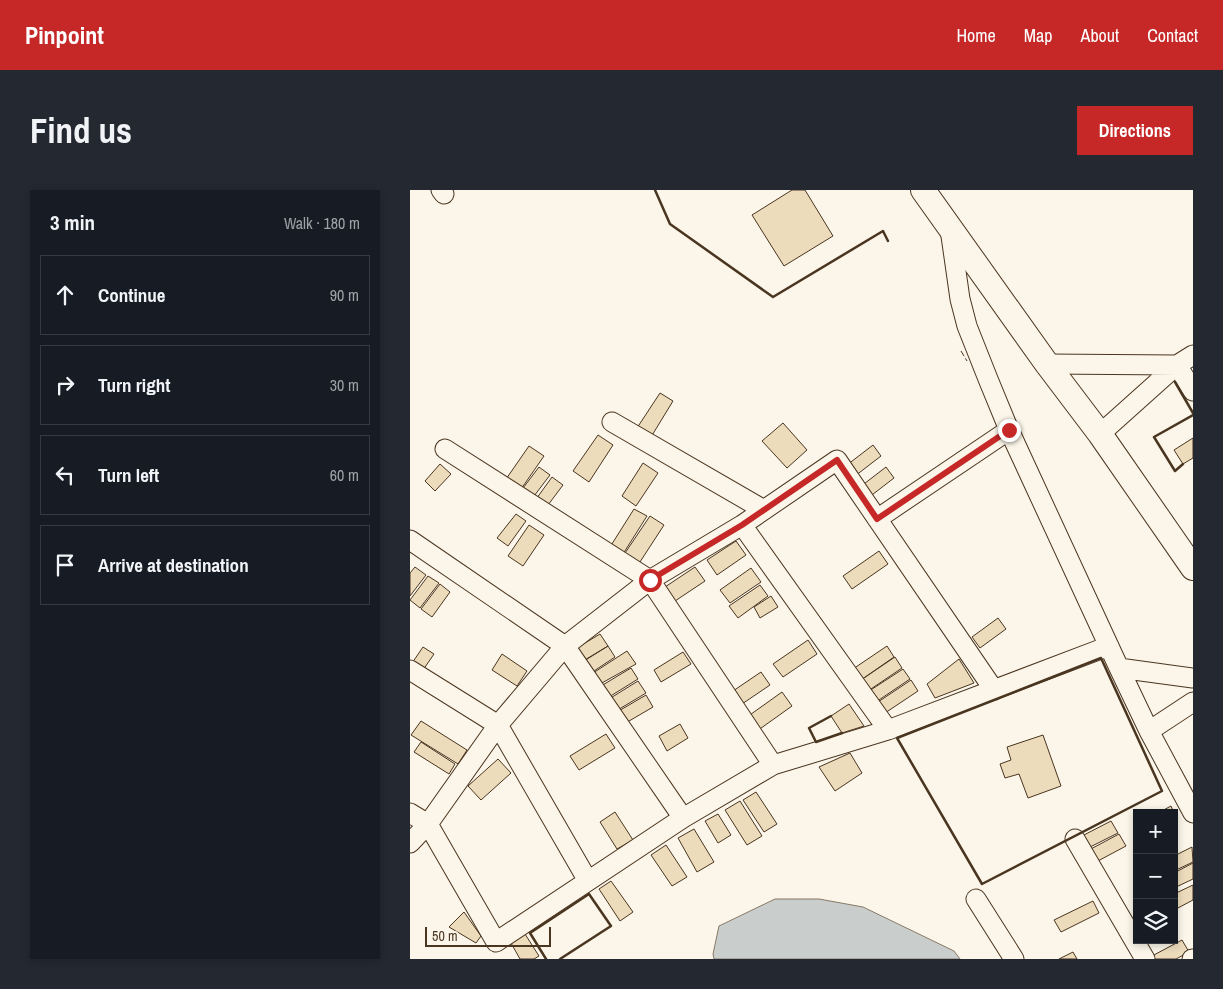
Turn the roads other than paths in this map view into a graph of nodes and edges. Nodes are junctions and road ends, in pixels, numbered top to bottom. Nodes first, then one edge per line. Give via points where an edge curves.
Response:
1 (923, 190) edge
2 (950, 227) junction
3 (1193, 355) edge
4 (1047, 364) junction
5 (1177, 365) junction
6 (1193, 391) edge
7 (612, 422) dead end
8 (1009, 430) junction
9 (1100, 434) junction
10 (445, 449) dead end
11 (764, 510) junction
12 (877, 519) junction
13 (742, 525) junction
14 (410, 540) edge
15 (1193, 568) edge
16 (650, 580) junction
17 (565, 646) junction
18 (1109, 646) junction
19 (1119, 668) junction
20 (410, 670) edge
21 (1193, 678) edge
22 (994, 690) junction
23 (1193, 702) edge
24 (498, 725) junction
25 (888, 730) junction
26 (1149, 731) junction
27 (773, 765) junction
28 (410, 813) edge
29 (1193, 813) edge
30 (683, 818) junction
31 (428, 824) junction
32 (1075, 839) dead end
33 (410, 843) edge
34 (588, 881) junction
35 (976, 899) dead end
36 (1014, 959) edge
37 (1145, 959) edge

1 - 2 main road
2 - 4 main road
2 - 8 street via 967,326
3 - 5 street
4 - 5 street
4 - 9 main road
5 - 6 street
5 - 9 street
7 - 11 street
8 - 12 street
8 - 18 street
9 - 15 main road
10 - 16 street
11 - 12 street via 837,460
11 - 13 street
12 - 22 street
13 - 16 street
13 - 25 street
14 - 17 street
16 - 17 street
16 - 27 street
17 - 24 street
17 - 30 street
18 - 19 street
18 - 22 street
19 - 21 street
19 - 26 street
20 - 24 street
22 - 25 street
23 - 26 street
24 - 31 street
24 - 34 street
25 - 27 street
26 - 29 street
27 - 30 street
28 - 31 street
30 - 34 street
31 - 33 street
31 - 34 street via 496,942
32 - 37 street
35 - 36 street

